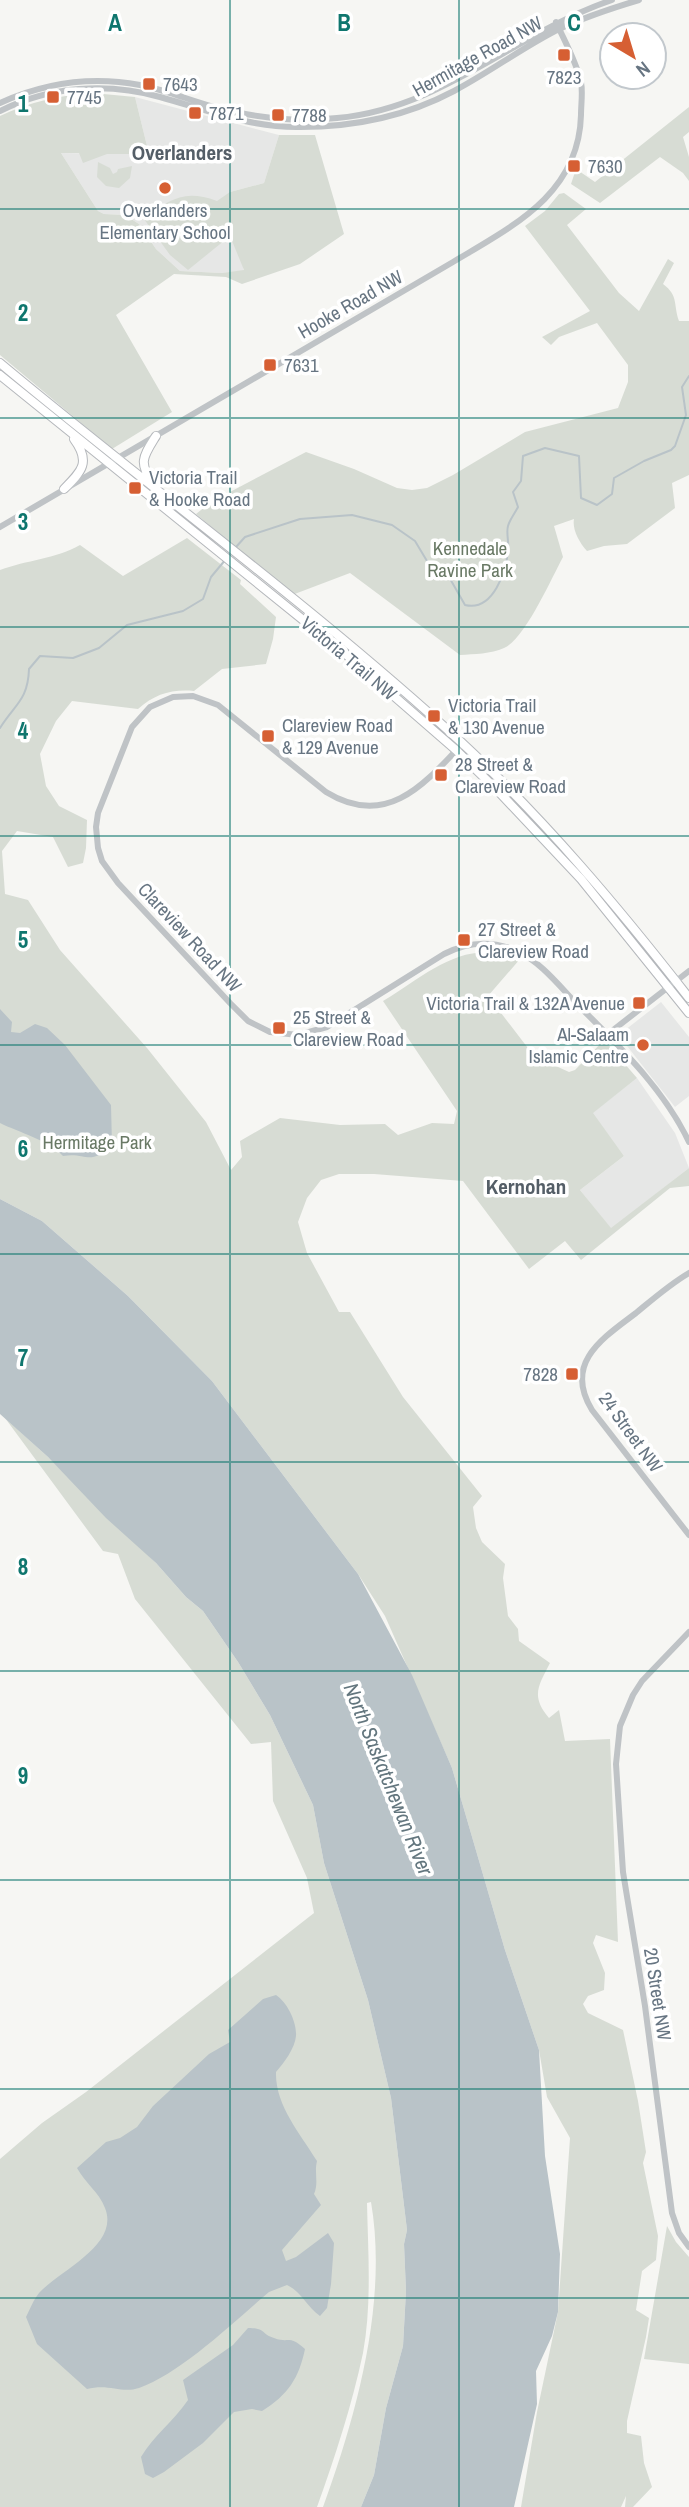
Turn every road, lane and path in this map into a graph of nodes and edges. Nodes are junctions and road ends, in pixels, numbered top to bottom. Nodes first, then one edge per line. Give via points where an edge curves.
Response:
1 (612, 0) edge
2 (639, 0) edge
3 (557, 26) junction
4 (0, 103) edge
5 (0, 111) edge
6 (0, 363) edge
7 (0, 375) edge
8 (66, 428) junction
9 (156, 436) junction
10 (113, 461) junction
11 (64, 489) junction
12 (167, 499) junction
13 (0, 527) edge
14 (211, 540) junction
15 (459, 747) junction
16 (689, 971) edge
17 (672, 984) junction
18 (689, 998) edge
19 (689, 1013) edge
20 (608, 1034) junction
21 (689, 1142) edge
22 (689, 1273) edge
23 (689, 1535) edge
24 (689, 1632) edge
25 (689, 2247) edge

1 - 3 street, Hermitage Road NW
2 - 3 street, Hermitage Road NW
3 - 4 street, Hermitage Road NW via 431,94 356,116 267,118 153,88 102,81 45,87
3 - 5 street, Hermitage Road NW via 434,100 391,116 348,124 263,125 148,94 100,88 41,94
3 - 9 street, Hooke Road NW via 582,85 580,131 558,186 536,209
6 - 10 main road, Victoria Trail NW
7 - 8 main road, Victoria Trail NW
8 - 10 main road, Victoria Trail NW
8 - 11 main road via 81,450 83,462
9 - 10 street, Hooke Road NW
9 - 12 main road via 143,461 152,482
10 - 11 street, Hooke Road NW
10 - 12 main road, Victoria Trail NW
10 - 14 main road, Victoria Trail NW
11 - 13 street, Hooke Road NW
12 - 14 main road, Victoria Trail NW
14 - 15 main road, Victoria Trail NW
15 - 17 main road, Victoria Trail NW
15 - 20 street, Clareview Road NW via 405,797 385,804 357,804 326,792 218,705 193,696 167,698 149,707 132,727 98,813 98,848 118,883 230,1003 263,1029 292,1035 319,1030 444,954 482,943 527,957
16 - 17 street
17 - 18 main road, Victoria Trail NW
17 - 19 main road, Victoria Trail NW
17 - 20 street
20 - 21 street, Clareview Road NW via 658,1093
22 - 23 street, 24 Street NW via 598,1342 587,1359 583,1378 592,1410
24 - 25 street, 20 Street NW via 638,1688 625,1711 617,1741 616,1773 624,1883 672,2213

